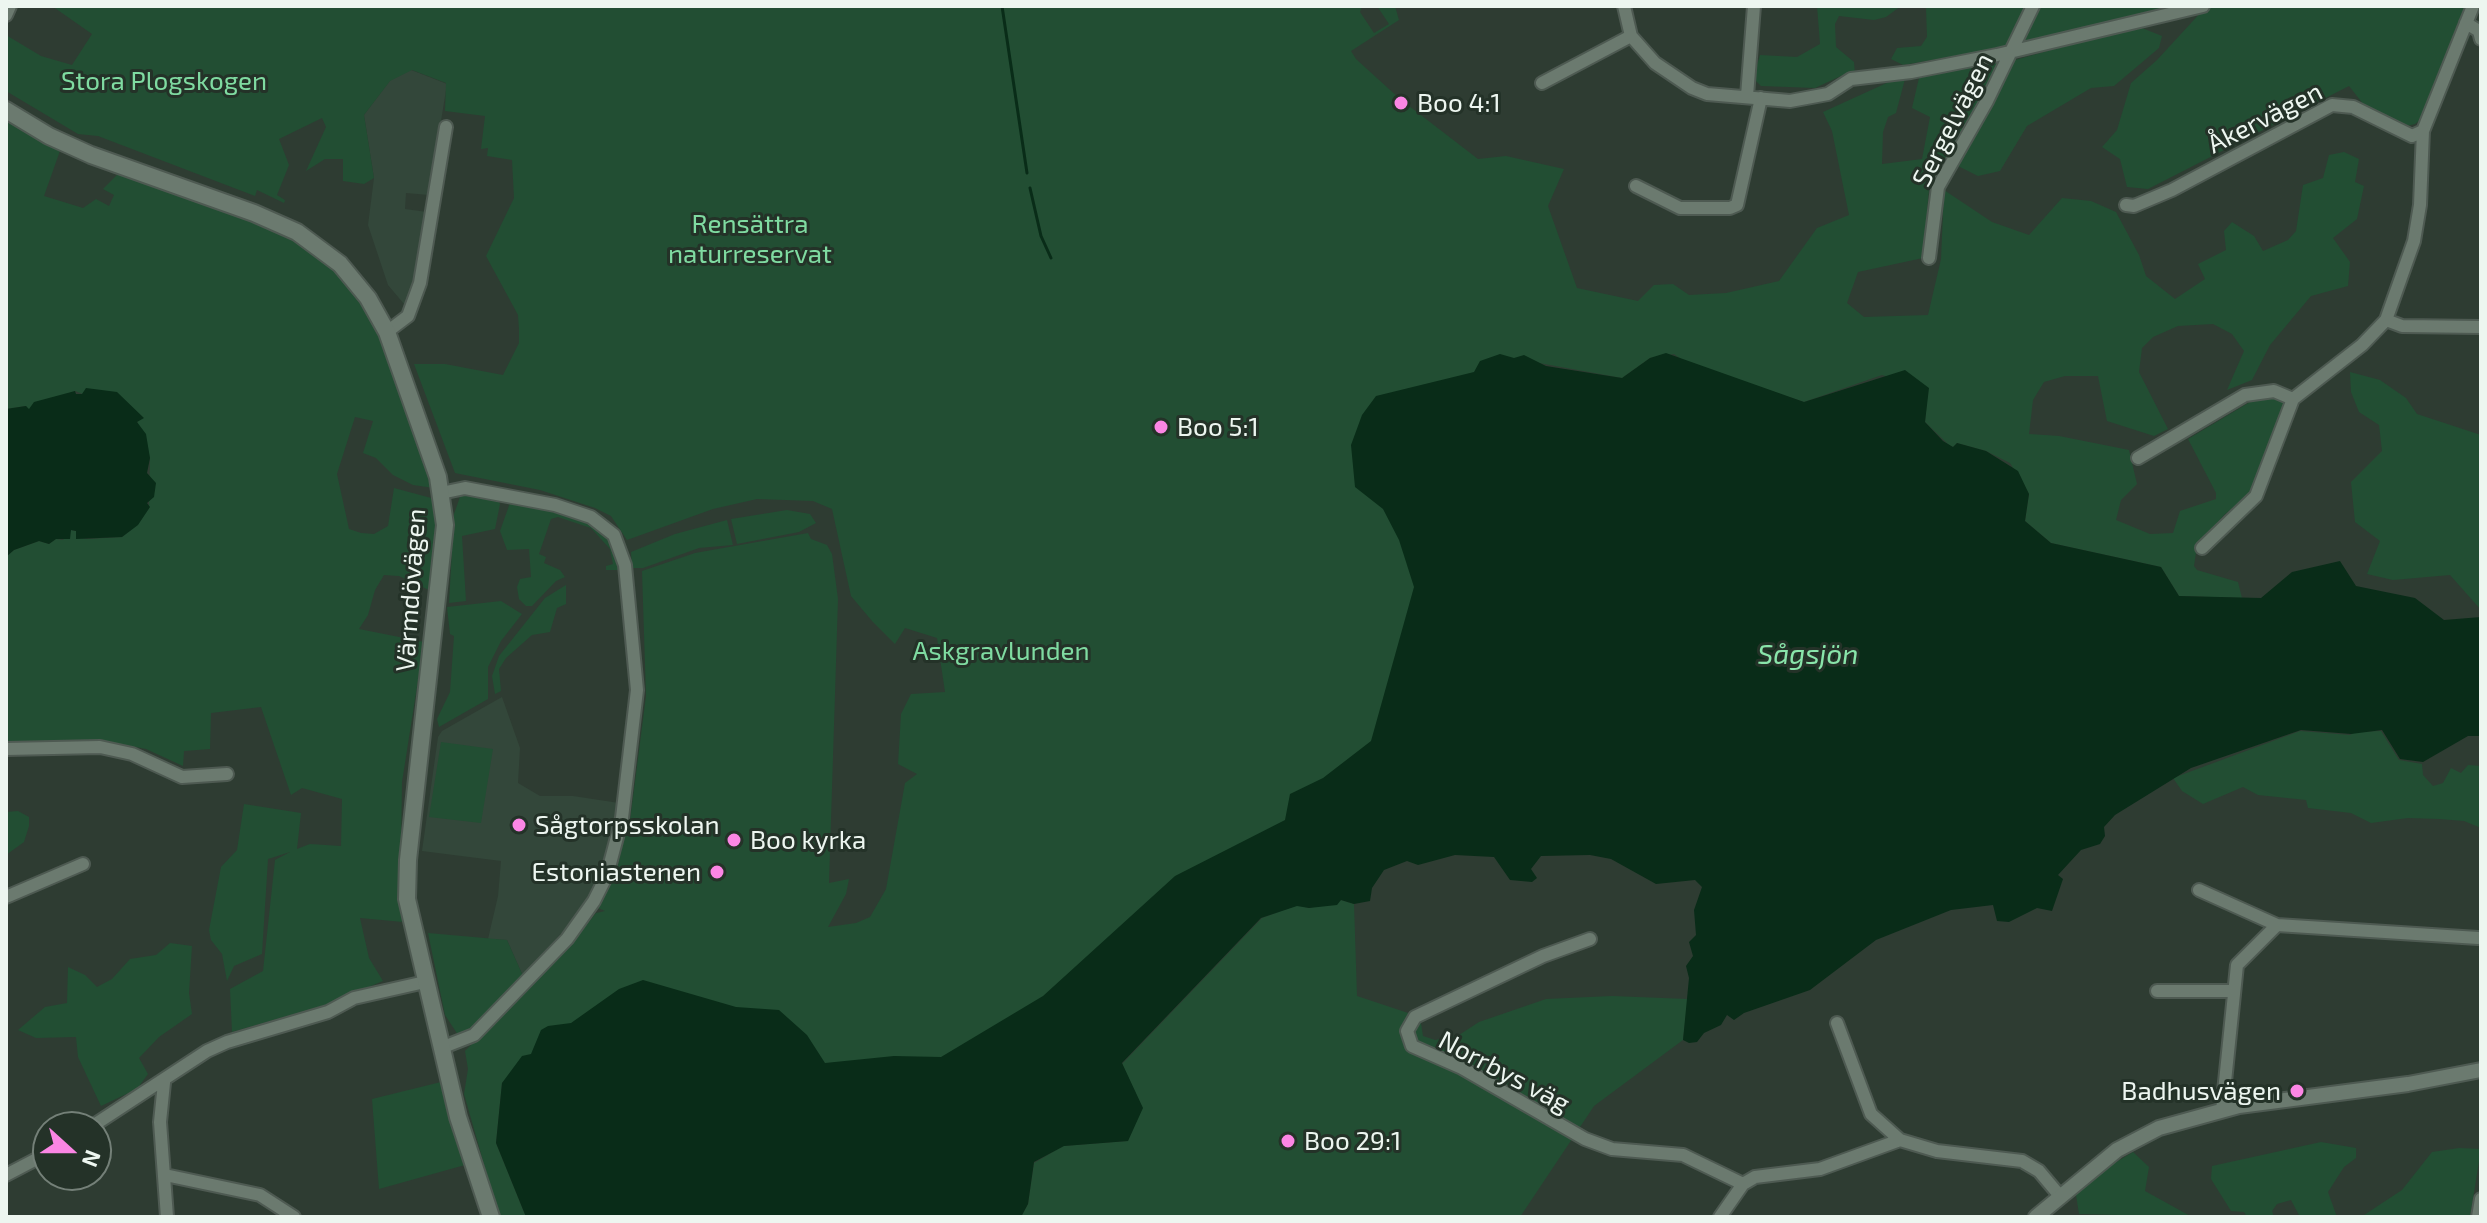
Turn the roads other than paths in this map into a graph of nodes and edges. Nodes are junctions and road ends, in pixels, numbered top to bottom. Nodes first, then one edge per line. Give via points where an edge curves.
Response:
1 (10, 6) edge
2 (1624, 6) edge
3 (1754, 6) edge
4 (2033, 6) edge
5 (2203, 6) edge
6 (2473, 6) edge
7 (6, 15) edge
8 (2466, 23) junction
9 (1631, 36) junction
10 (2481, 39) edge
11 (2012, 51) junction
12 (1542, 83) dead end
13 (1747, 96) junction
14 (1761, 98) junction
15 (6, 110) edge
16 (446, 127) dead end
17 (2423, 131) junction
18 (1636, 186) dead end
19 (2126, 205) dead end
20 (1929, 258) dead end
21 (2386, 320) junction
22 (2481, 327) edge
23 (387, 332) junction
24 (2293, 399) junction
25 (2138, 458) dead end
26 (441, 493) junction
27 (2202, 548) dead end
28 (6, 749) edge
29 (227, 774) dead end
30 (83, 864) dead end
31 (2199, 890) dead end
32 (6, 897) edge
33 (2277, 925) junction
34 (2478, 938) dead end
35 (1590, 939) dead end
36 (425, 982) junction
37 (2157, 991) dead end
38 (2232, 991) junction
39 (1837, 1023) dead end
40 (441, 1048) junction
41 (2481, 1070) edge
42 (164, 1083) junction
43 (2222, 1111) junction
44 (112, 1114) edge
45 (1900, 1140) junction
46 (32, 1161) edge
47 (6, 1175) edge
48 (165, 1175) junction
49 (1743, 1184) junction
50 (2060, 1196) junction
51 (2481, 1199) edge
52 (487, 1213) edge
53 (167, 1217) edge
54 (294, 1217) edge
55 (1720, 1217) edge
56 (2036, 1217) edge
57 (2478, 1217) edge

1 - 7 street
2 - 9 street
3 - 13 street
4 - 11 street, Sergelvägen
5 - 11 street
6 - 8 street
8 - 10 street via 2479,31
8 - 17 street
9 - 12 street
9 - 13 street via 1655,63 1692,88
11 - 14 street via 1851,79 1828,94 1803,101
11 - 20 street, Sergelvägen via 1938,187
13 - 14 street
14 - 18 street via 1737,205 1680,208
15 - 23 main road, Värmdövägen via 91,155 297,232 340,264
16 - 23 street via 420,283 408,316
17 - 19 street, Åkervägen via 2412,136 2353,107 2332,105 2172,190
17 - 21 street via 2414,241
21 - 22 street via 2407,326
21 - 24 street
23 - 26 main road, Värmdövägen
24 - 25 street via 2274,391 2245,395
24 - 27 street via 2256,496
26 - 36 main road, Värmdövägen via 443,548 406,883
26 - 40 street via 465,488 555,505 591,517 614,535 625,565 636,671 632,755 605,880 567,939 474,1035
28 - 29 street via 100,747 132,754 182,777
30 - 32 street
31 - 33 street
33 - 34 street
33 - 38 street via 2237,965
35 - 49 street, Norrbys väg via 1415,1017 1407,1031 1412,1046 1462,1068 1585,1139 1612,1149 1683,1155
36 - 40 main road, Värmdövägen
36 - 42 street via 354,998 328,1012 227,1042
37 - 38 street
38 - 43 street
39 - 45 street via 1871,1114
40 - 52 main road, Värmdövägen
41 - 43 street
42 - 44 street
42 - 48 street via 160,1122
43 - 50 street via 2138,1138
45 - 49 street via 1820,1169 1755,1177
45 - 50 street via 1937,1151 2022,1161 2039,1171
46 - 47 street
48 - 53 street
48 - 54 street via 260,1195
49 - 55 street
50 - 56 street
51 - 57 street

